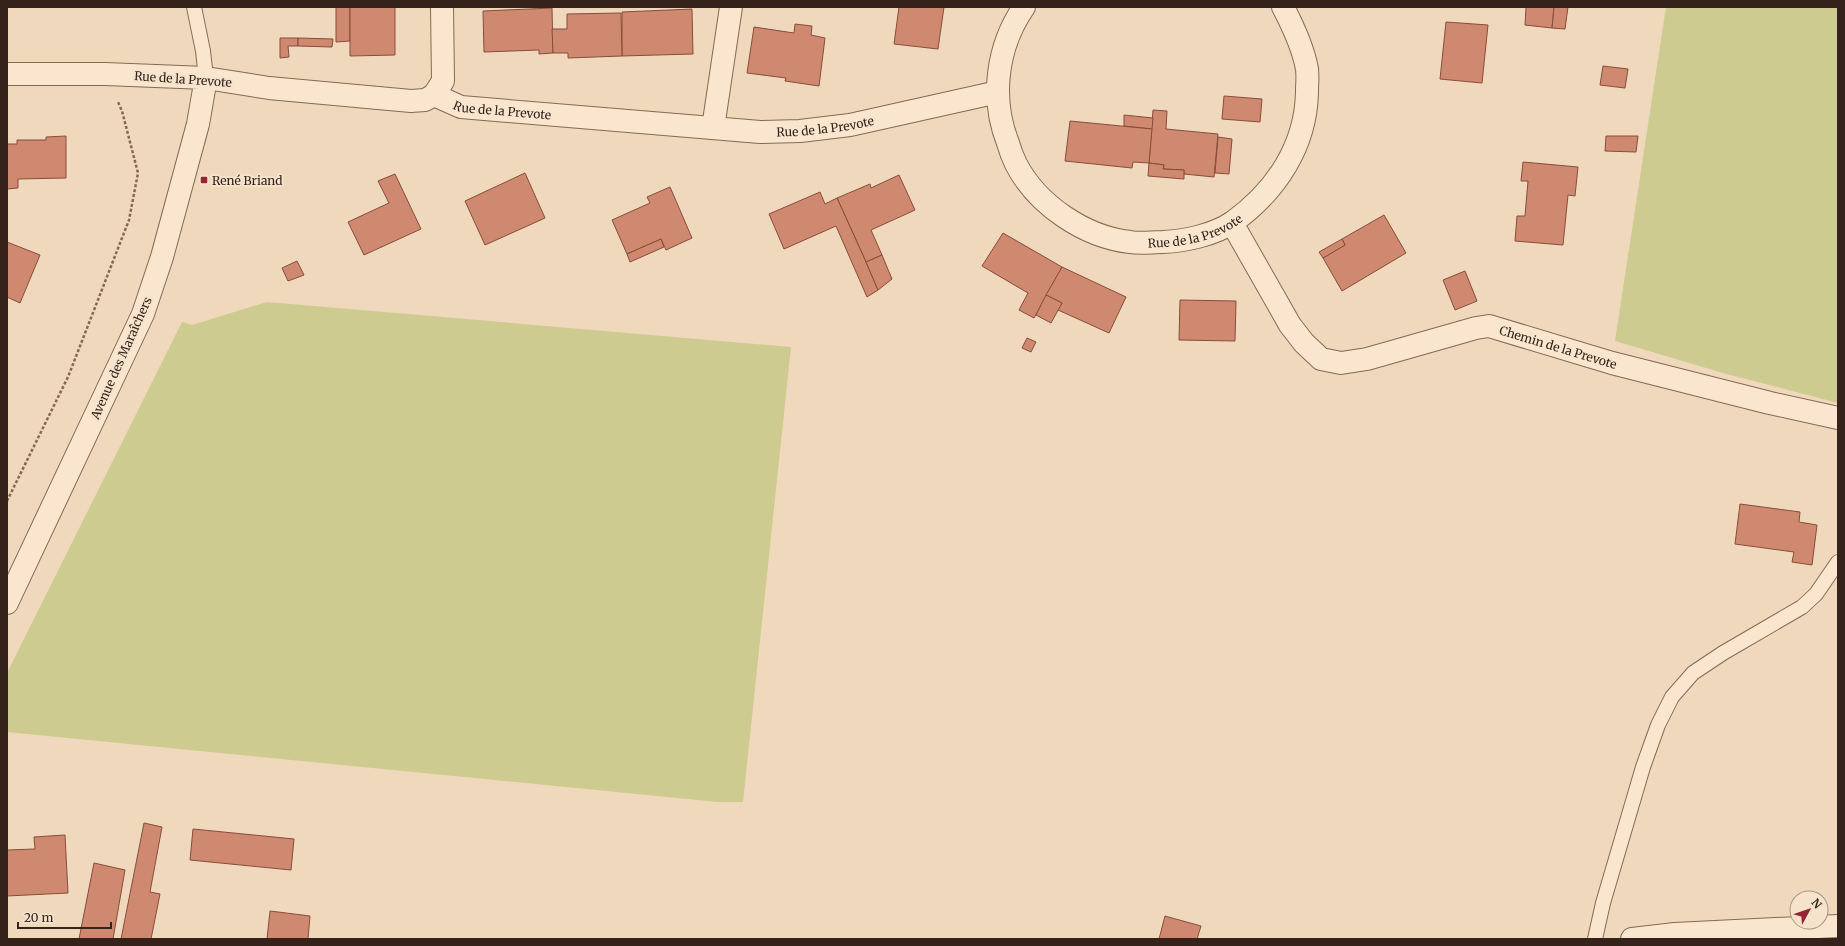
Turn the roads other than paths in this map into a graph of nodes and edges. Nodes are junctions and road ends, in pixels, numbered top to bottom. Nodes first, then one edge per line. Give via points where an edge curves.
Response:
1 (194, 7) edge
2 (442, 7) edge
3 (731, 7) edge
4 (1024, 7) edge
5 (1283, 7) edge
6 (7, 74) edge
7 (206, 78) junction
8 (998, 92) junction
9 (434, 95) junction
10 (713, 128) junction
11 (1232, 223) junction
12 (1838, 418) edge
13 (1838, 562) edge
14 (7, 603) edge
15 (1838, 926) edge
16 (1595, 939) edge
17 (1632, 939) edge

1 - 7 lane via 204,51
2 - 9 street via 443,81
3 - 10 street
4 - 8 street, Rue de la Prevote via 1005,43 1000,63
5 - 11 street, Rue de la Prevote via 1294,28 1307,69 1306,110 1298,144 1282,172 1264,194
6 - 7 street, Rue de la Prevote
7 - 9 street, Rue de la Prevote via 269,88 411,101 425,100
7 - 14 street, Avenue des Maraîchers via 190,154 162,257 143,314
8 - 10 street, Rue de la Prevote via 843,126 760,132
8 - 11 street, Rue de la Prevote via 1003,131 1016,165 1034,190 1054,209 1084,228 1106,237 1130,242 1176,242 1203,236
9 - 10 street, Rue de la Prevote via 461,107
11 - 12 street, Chemin de la Prevote via 1290,325 1321,359 1341,363 1367,359 1489,326 1612,363
13 - 16 lane via 1816,594 1802,607 1693,673 1672,697 1658,725 1646,760 1603,903
15 - 17 street via 1675,934

